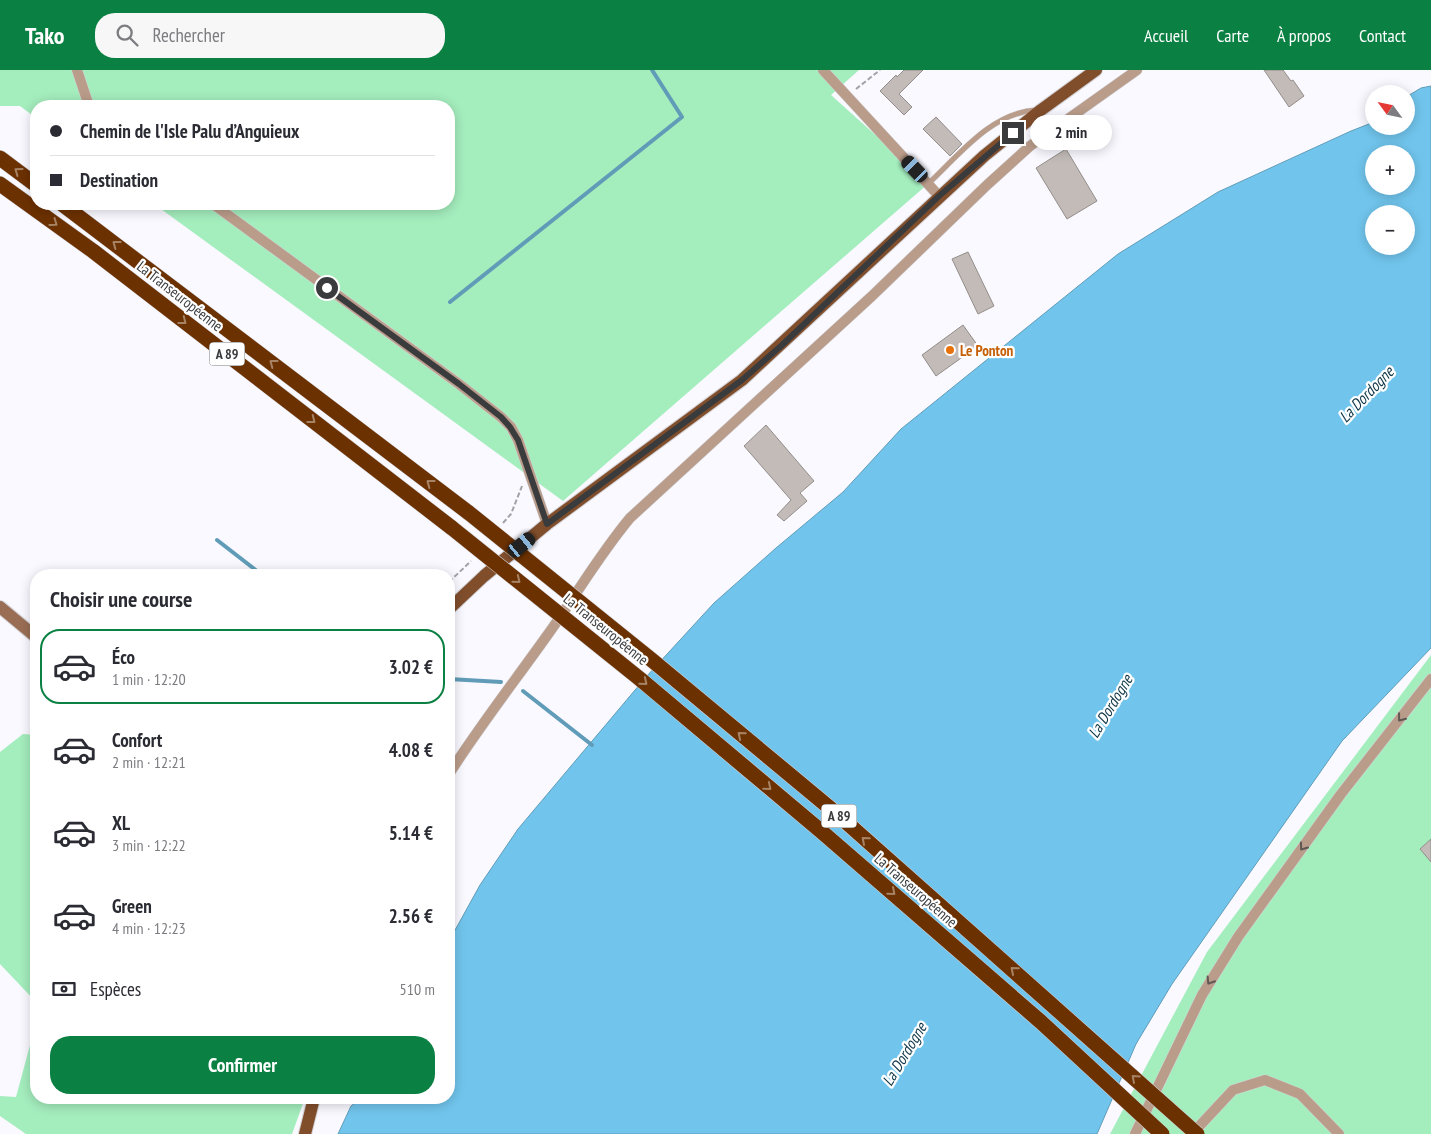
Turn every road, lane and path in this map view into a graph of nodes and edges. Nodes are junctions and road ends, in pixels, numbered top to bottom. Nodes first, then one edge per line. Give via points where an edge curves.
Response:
1 (77, 70) edge
2 (823, 70) edge
3 (880, 70) edge
4 (1096, 70) edge
5 (1137, 70) edge
6 (848, 95) junction
7 (87, 100) edge
8 (1041, 110) junction
9 (0, 158) edge
10 (30, 180) edge
11 (929, 183) junction
12 (0, 184) edge
13 (939, 196) junction
14 (30, 206) edge
15 (36, 210) edge
16 (70, 210) edge
17 (221, 210) edge
18 (547, 524) junction
19 (455, 603) edge
20 (0, 607) edge
21 (30, 633) edge
22 (1431, 680) edge
23 (455, 764) edge
24 (312, 1104) edge
25 (305, 1134) edge
26 (1135, 1134) edge
27 (1162, 1134) edge
28 (1192, 1134) edge
29 (1198, 1134) edge
30 (1339, 1134) edge

1 - 7 street
2 - 6 street
3 - 6 path
4 - 8 main road
5 - 23 street via 1030,146 630,518
6 - 11 street
8 - 11 lane via 1022,111 987,128
8 - 13 main road
10 -> 9 highway
11 - 13 street
12 -> 14 highway, La Transeuropéenne / A 89, bridge
13 - 18 main road via 742,380
15 -> 27 highway, La Transeuropéenne / A 89, bridge via 452,528 640,678 1041,1022
29 -> 16 highway, La Transeuropéenne / A 89, bridge via 829,808 653,661 469,513
17 - 18 street via 501,417 518,440
18 - 19 main road
20 - 21 street
22 -> 26 street via 1341,794 1238,937 1202,994
24 - 25 main road
28 - 30 street via 1234,1090 1265,1080 1300,1094

